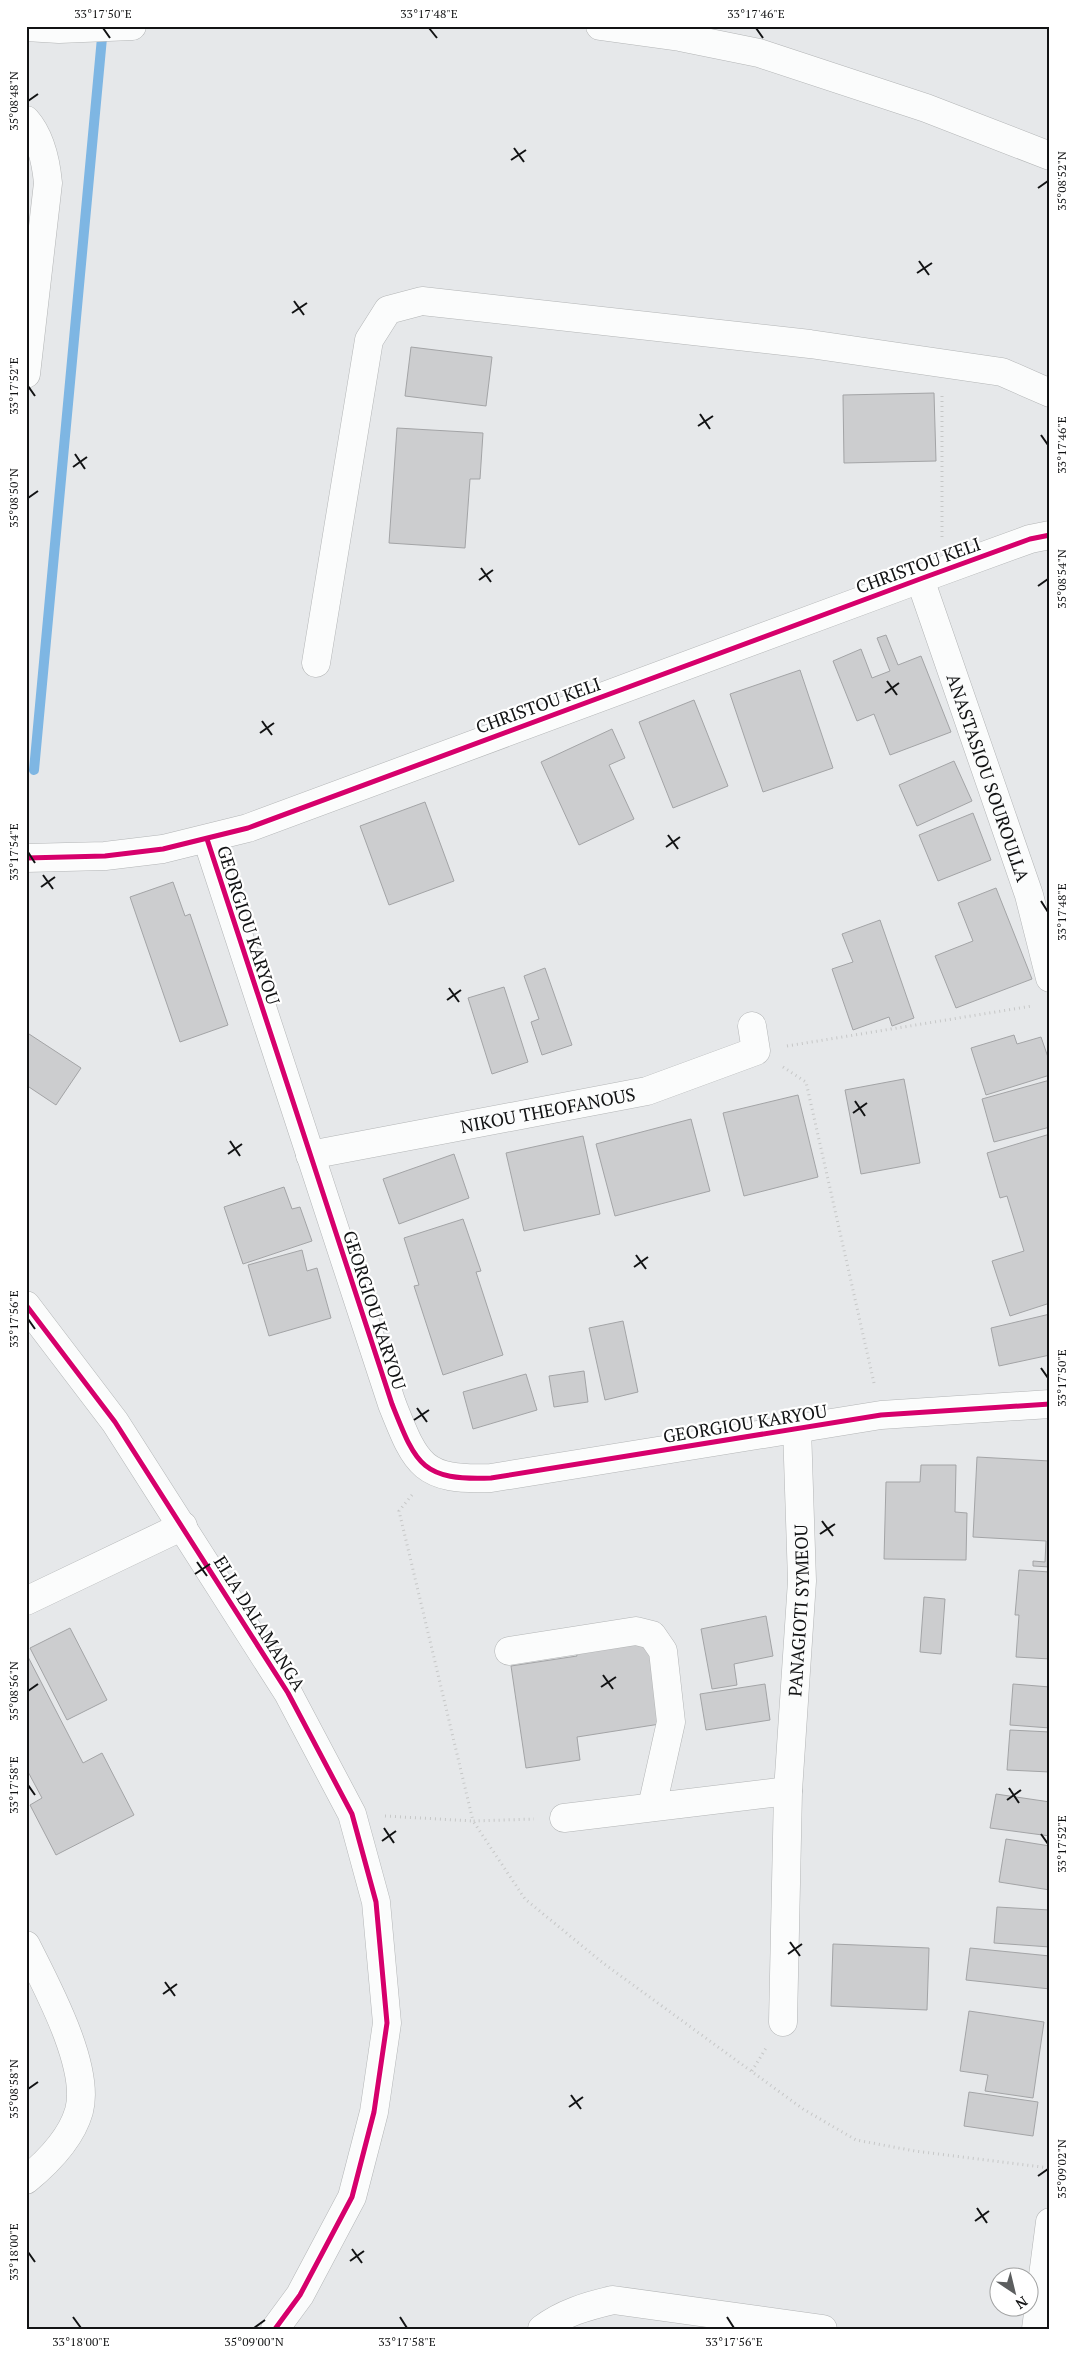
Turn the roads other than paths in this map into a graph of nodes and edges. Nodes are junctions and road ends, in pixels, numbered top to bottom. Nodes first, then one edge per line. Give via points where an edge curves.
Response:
1 (132, 26) edge
2 (600, 26) edge
3 (26, 27) edge
4 (26, 120) edge
5 (1050, 156) edge
6 (26, 374) edge
7 (1050, 393) edge
8 (1050, 535) edge
9 (931, 575) junction
10 (316, 663) dead end
11 (207, 839) junction
12 (26, 858) edge
13 (1039, 893) edge
14 (1050, 978) edge
15 (754, 1039) road end
16 (310, 1155) junction
17 (26, 1305) edge
18 (1050, 1404) edge
19 (797, 1428) junction
20 (183, 1526) junction
21 (26, 1601) edge
22 (509, 1651) dead end
23 (788, 1791) junction
24 (652, 1807) junction
25 (564, 1818) road end
26 (26, 1945) edge
27 (783, 2022) dead end
28 (26, 2180) edge
29 (1050, 2222) edge
30 (751, 2324) edge
31 (275, 2329) edge
32 (542, 2329) edge
33 (823, 2329) edge
34 (1036, 2329) edge

1 - 3 street
2 - 5 street via 680,37 759,53 926,108
4 - 6 street via 46,163 48,183
7 - 10 street via 1002,372 810,344 422,301 388,310 369,340
8 - 9 street, CHRISTOU KELI via 1030,539
9 - 11 street, CHRISTOU KELI via 248,828
9 - 13 street, ANASTASIOU SOUROULLA
11 - 12 street, CHRISTOU KELI via 163,849 105,856
11 - 16 street, GEORGIOU KARYOU
13 - 14 street, ANASTASIOU SOUROULLA
15 - 16 street, NIKOU THEOFANOUS via 647,1092
16 - 19 street, GEORGIOU KARYOU via 392,1404 415,1455 430,1471 461,1479 491,1478
17 - 20 street, ELIA DALAMANGA via 115,1422
18 - 19 street, GEORGIOU KARYOU via 881,1415
19 - 23 street, PANAGIOTI SYMEOU via 802,1581
20 - 21 street
20 - 31 street, ELIA DALAMANGA via 288,1693 352,1814 376,1902 387,2023 374,2112 352,2196 300,2295
22 - 24 street via 636,1631 652,1634 663,1651 671,1722
23 - 24 street
23 - 27 street, PANAGIOTI SYMEOU
24 - 25 street
26 - 28 street via 73,2050 82,2084 80,2109 73,2127 44,2165
29 - 34 street
30 - 32 street via 613,2300 585,2306
30 - 33 street

